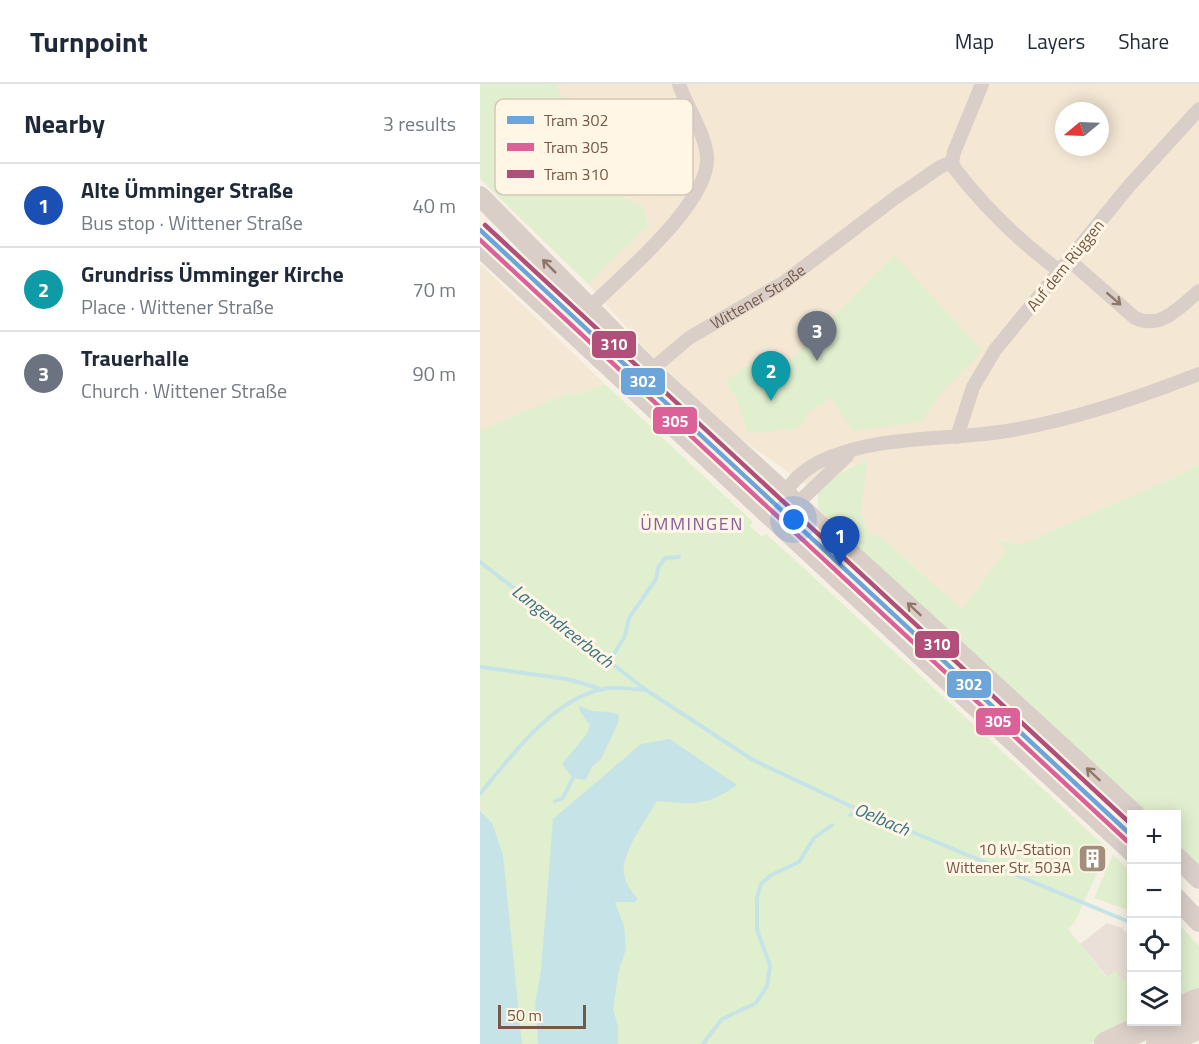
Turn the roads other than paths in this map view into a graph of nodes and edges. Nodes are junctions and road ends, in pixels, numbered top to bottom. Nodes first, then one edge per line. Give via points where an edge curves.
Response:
1 (679, 84) edge
2 (982, 84) edge
3 (685, 99) edge
4 (1199, 109) edge
5 (693, 117) edge
6 (952, 162) junction
7 (480, 196) edge
8 (480, 247) edge
9 (1070, 261) junction
10 (1061, 272) junction
11 (1199, 291) edge
12 (590, 307) junction
13 (651, 370) junction
14 (1199, 374) edge
15 (957, 437) junction
16 (791, 497) junction
17 (771, 520) junction
18 (1131, 810) edge
19 (1127, 848) edge
20 (1181, 861) edge
21 (1199, 879) edge
22 (1181, 903) edge
23 (1199, 922) edge
24 (1199, 1001) edge
25 (1181, 1009) edge
26 (1146, 1026) edge
27 (1199, 1026) edge
28 (1107, 1044) edge
29 (1159, 1044) edge

1 - 3 street
2 - 6 street
4 - 9 street, Auf dem Rüggen via 1144,168
5 - 12 street via 708,159 699,190 675,223
6 - 10 street via 1001,222
6 - 13 street, Wittener Straße via 925,177 783,283 689,338
12 -> 7 main road
8 - 17 main road
9 - 10 street, Auf dem Rüggen
9 -> 11 street via 1143,322 1167,317
10 - 15 street, Auf dem Rüggen via 987,362
12 - 13 main road
13 - 16 main road
14 - 15 street via 1096,410 1009,430
15 - 16 street via 884,443 853,451
16 - 17 street
18 -> 16 main road
17 - 19 main road
20 - 21 main road
22 - 23 main road
24 - 25 highway
26 - 28 highway
27 - 29 highway

